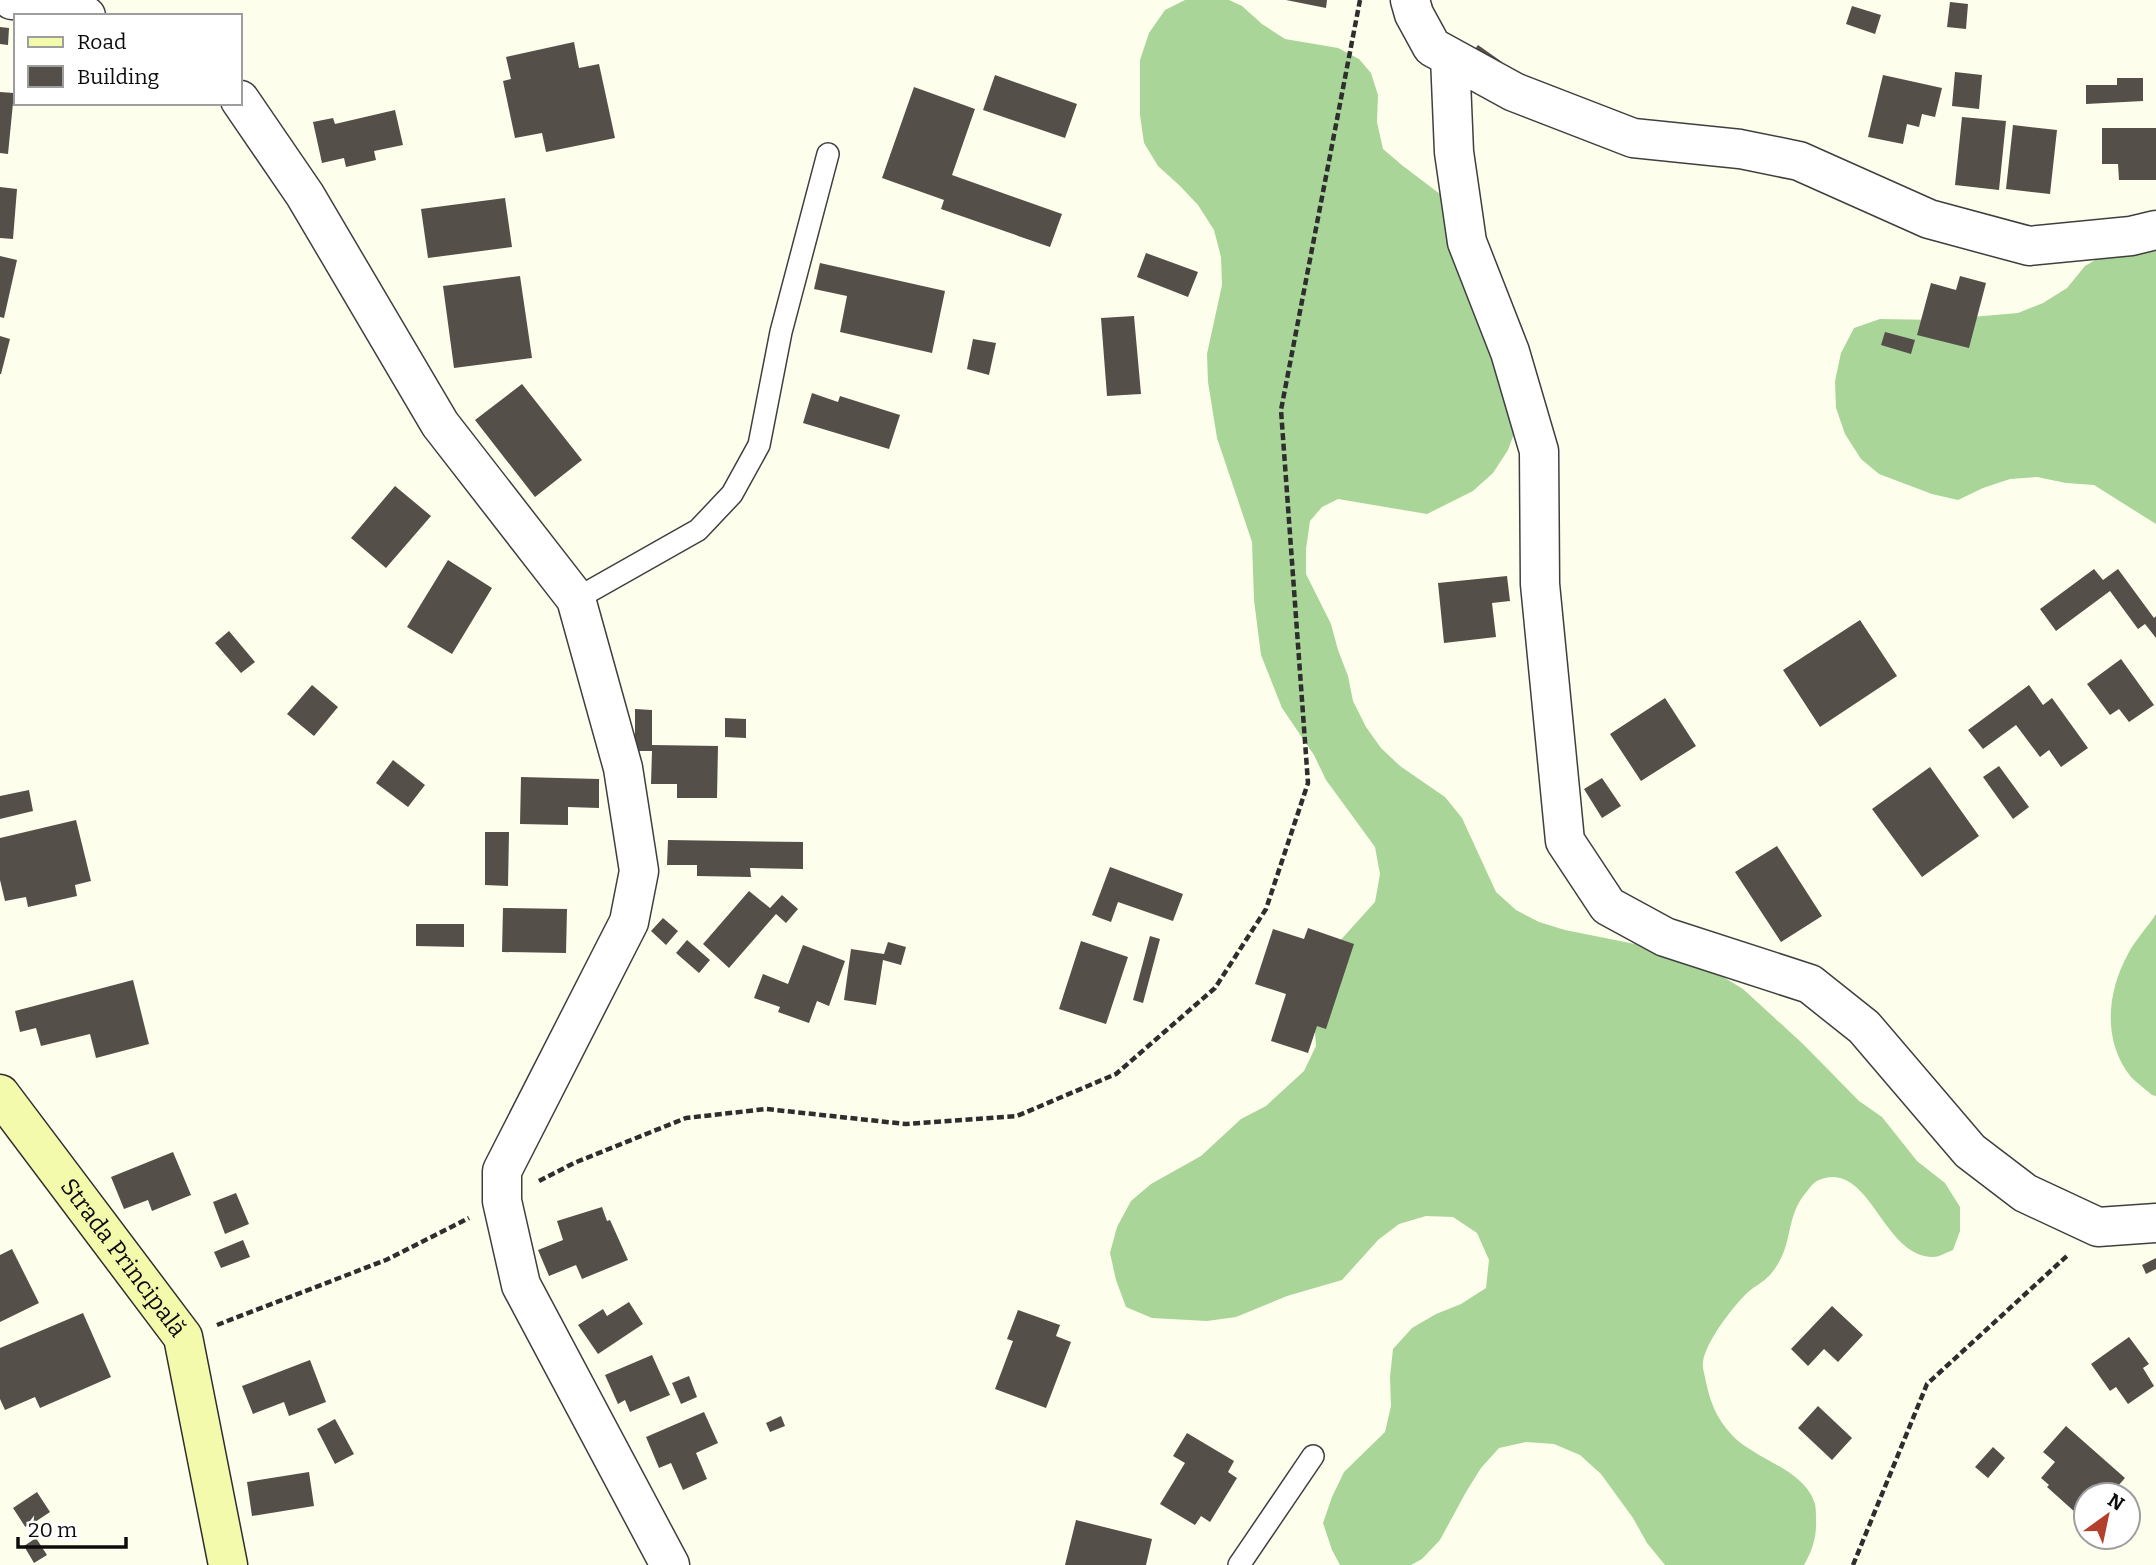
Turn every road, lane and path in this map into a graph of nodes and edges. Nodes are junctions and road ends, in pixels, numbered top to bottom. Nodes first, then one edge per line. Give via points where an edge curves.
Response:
1 (12, 0) edge
2 (1360, 0) edge
3 (1410, 0) edge
4 (79, 14) edge
5 (1450, 57) junction
6 (242, 103) edge
7 (828, 154) dead end
8 (2156, 230) edge
9 (576, 600) junction
10 (0, 1094) edge
11 (502, 1201) junction
12 (2156, 1223) edge
13 (2098, 1227) junction
14 (183, 1337) junction
15 (1313, 1456) dead end
16 (228, 1565) edge
17 (670, 1565) edge
18 (1239, 1565) edge
19 (1853, 1565) edge

1 - 4 street
2 - 11 path via 1281,410 1308,783 1266,909 1215,988 1116,1074 1017,1116 906,1124 766,1109 686,1118 575,1163
3 - 5 street via 1432,47
5 - 8 street via 1514,92 1633,138 1740,149 1800,161 1929,219 2029,246
5 - 13 street via 1454,152 1467,242 1510,352 1539,451 1540,584 1565,841 1608,906 1665,937 1810,984 1864,1027 1970,1151 2025,1193
6 - 9 street via 304,195 440,424
7 - 9 lane via 781,332 759,445 732,494 698,530
9 - 11 street via 623,768 639,870 629,922 502,1171
10 - 14 street, Strada Principală
11 - 14 path via 386,1260
11 - 17 street via 522,1285
12 - 13 street
13 - 19 path via 1927,1384
14 - 16 street, Strada Principală
15 - 18 lane

